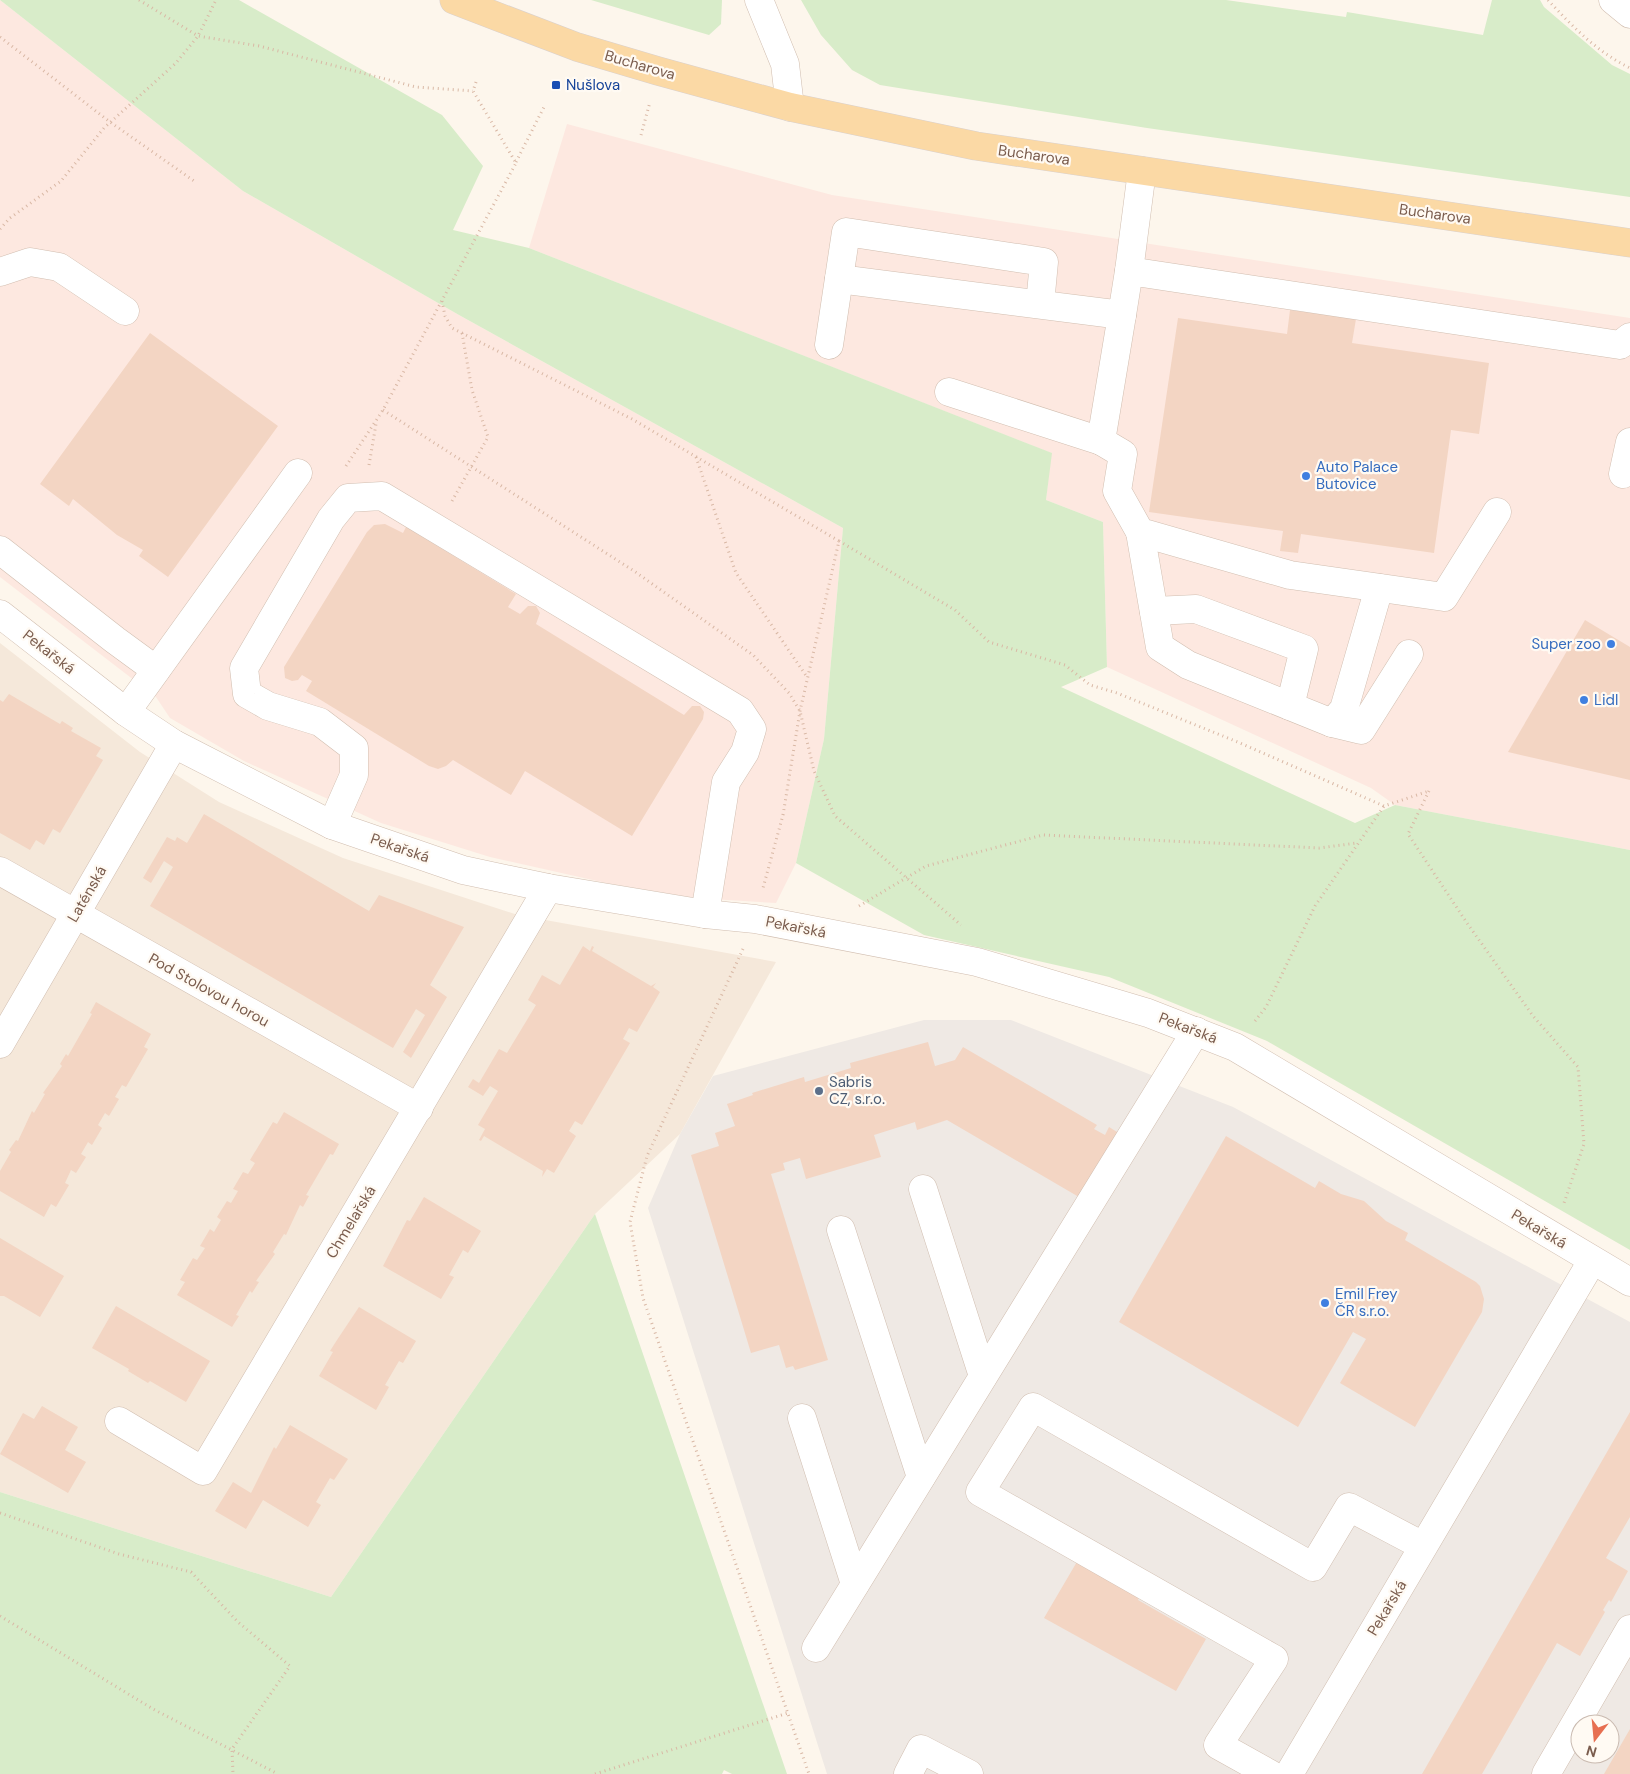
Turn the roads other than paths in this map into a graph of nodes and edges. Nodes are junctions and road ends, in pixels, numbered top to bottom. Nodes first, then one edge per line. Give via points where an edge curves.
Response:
1 (454, 0) edge
2 (759, 0) edge
3 (1613, 0) edge
4 (1630, 14) edge
5 (790, 108) junction
6 (1142, 171) junction
7 (1630, 243) edge
8 (0, 271) edge
9 (1129, 272) junction
10 (839, 279) junction
11 (1040, 304) junction
12 (125, 311) dead end
13 (1122, 315) junction
14 (1630, 337) edge
15 (829, 345) dead end
16 (949, 392) dead end
17 (1101, 441) junction
18 (1630, 442) edge
19 (298, 473) road end
20 (1623, 474) dead end
21 (1497, 512) dead end
22 (1140, 532) junction
23 (0, 550) edge
24 (1379, 588) junction
25 (1154, 612) junction
26 (0, 614) edge
27 (1409, 654) dead end
28 (156, 670) junction
29 (1290, 706) junction
30 (126, 712) junction
31 (1332, 723) junction
32 (174, 744) junction
33 (332, 825) junction
34 (0, 871) edge
35 (548, 888) junction
36 (705, 914) junction
37 (76, 915) junction
38 (1196, 1031) junction
39 (0, 1044) edge
40 (419, 1108) junction
41 (923, 1189) dead end
42 (841, 1230) dead end
43 (1592, 1261) junction
44 (1630, 1282) edge
45 (983, 1376) junction
46 (802, 1418) dead end
47 (119, 1421) dead end
48 (921, 1477) junction
49 (1423, 1546) junction
50 (855, 1584) junction
51 (1630, 1629) edge
52 (816, 1648) dead end
53 (908, 1774) edge
54 (969, 1774) edge
55 (1270, 1774) edge
56 (1289, 1774) edge
57 (1546, 1774) edge

1 - 5 main road, Bucharova via 577,46
2 - 5 street via 786,64
3 - 4 street
5 - 6 main road, Bucharova via 976,146
6 - 7 main road, Bucharova
6 - 9 street
8 - 12 street via 30,262 59,267
9 - 13 street
9 - 14 street via 1620,346
10 - 11 street
10 - 11 street via 846,232 1044,262
10 - 15 street
11 - 13 street
13 - 17 street
16 - 17 street
17 - 22 street via 1123,454 1117,491
18 - 20 street
19 - 28 street
21 - 24 street via 1444,597
22 - 24 street via 1290,575
22 - 25 street
23 - 28 street
24 - 31 street via 1344,709
25 - 29 street via 1160,647 1188,665
25 - 29 street via 1196,609 1304,649
26 - 30 street, Pekařská
27 - 31 street via 1361,730
28 - 30 street
29 - 31 street
30 - 32 street, Pekařská
32 - 33 street, Pekařská
32 - 37 street, Laténská
33 - 35 street, Pekařská via 463,870
33 - 36 street via 354,775 354,748 320,722 268,706 246,694 244,668 331,519 348,498 382,496 740,711 752,729 745,752 726,782
34 - 37 street, Pod Stolovou horou
35 - 36 street, Pekařská
35 - 40 street, Chmelařská
36 - 38 street, Pekařská via 755,919 977,962 1148,1013
37 - 39 street, Laténská
37 - 40 street, Pod Stolovou horou
38 - 43 street, Pekařská via 1235,1047
38 - 45 street
40 - 47 street, Chmelařská via 203,1471
41 - 45 street
42 - 48 street
43 - 44 street, Pekařská
43 - 49 street, Pekařská
45 - 48 street
46 - 50 street
48 - 50 street
49 - 55 street via 1349,1507 1313,1567 1033,1407 980,1492 1274,1659 1218,1746
49 - 56 street, Pekařská
50 - 52 street
51 - 57 street
53 - 54 street via 922,1750

